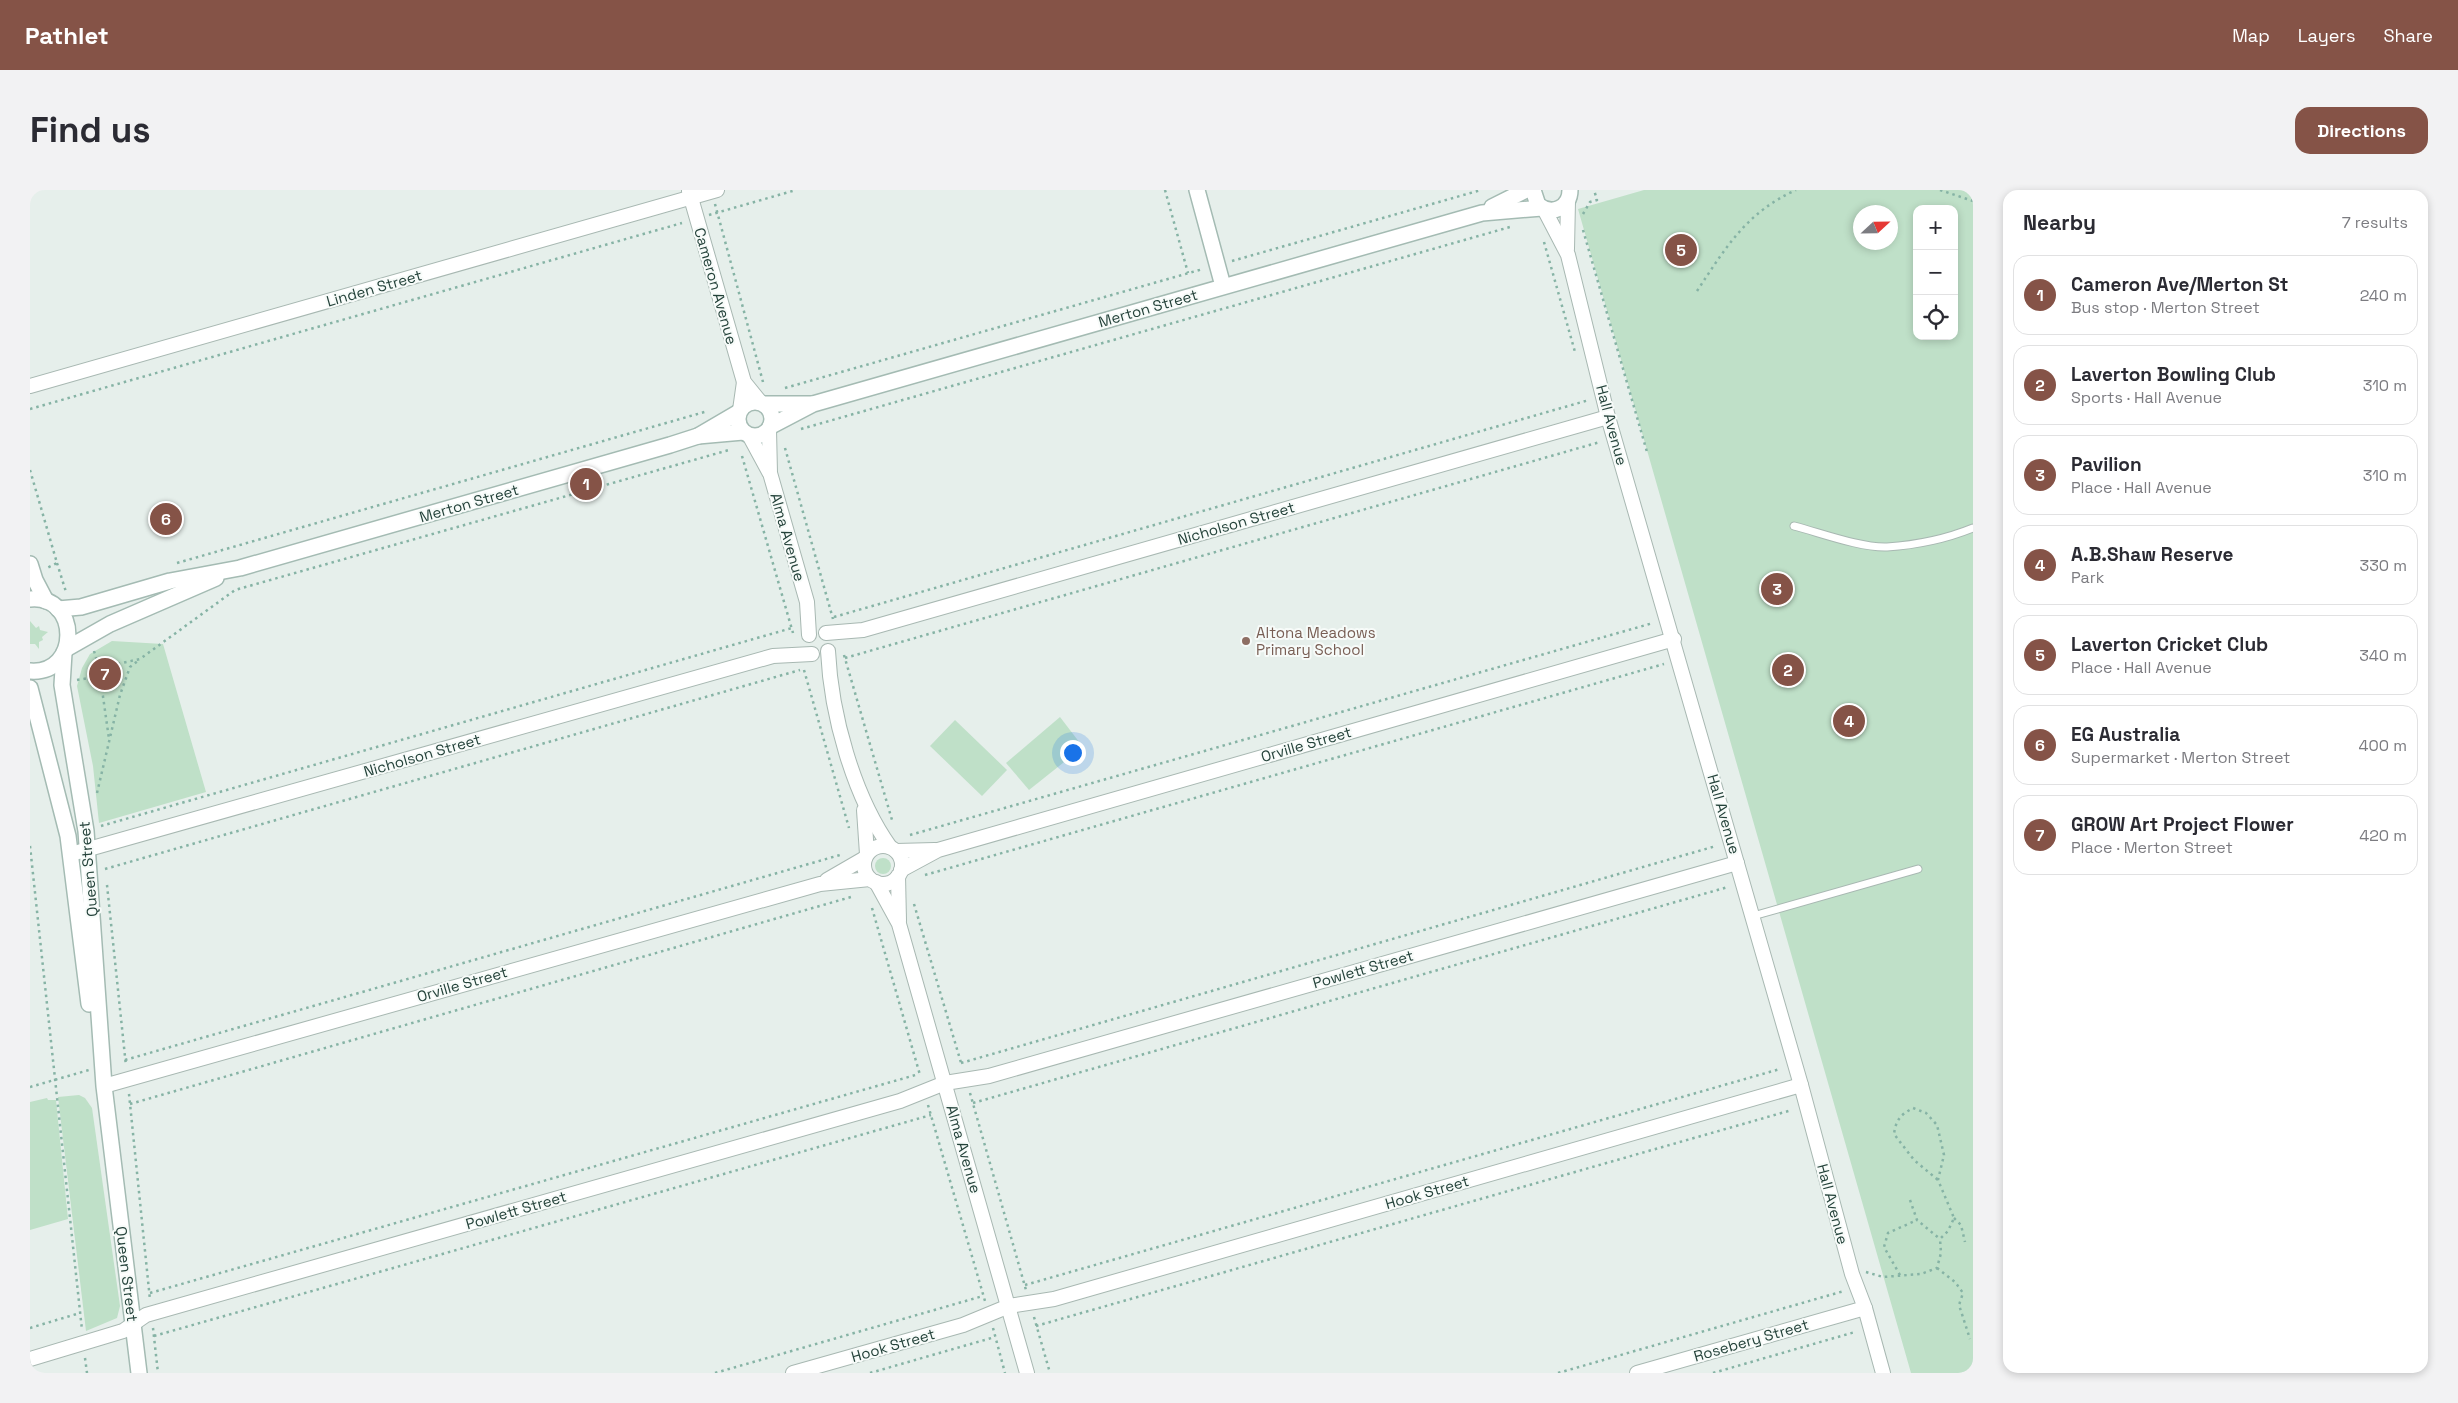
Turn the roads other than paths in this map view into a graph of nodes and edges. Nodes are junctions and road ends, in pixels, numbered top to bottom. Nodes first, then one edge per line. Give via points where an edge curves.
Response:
1 (717, 190) edge
2 (1195, 190) edge
3 (1526, 190) edge
4 (1533, 190) edge
5 (1585, 190) edge
6 (690, 194) edge
7 (1569, 196) edge
8 (1543, 208) junction
9 (1482, 213) junction
10 (1568, 255) junction
11 (1223, 286) junction
12 (744, 382) junction
13 (30, 386) edge
14 (763, 403) junction
15 (740, 411) junction
16 (786, 411) junction
17 (1608, 417) junction
18 (770, 428) junction
19 (698, 436) junction
20 (744, 438) junction
21 (770, 473) junction
22 (1794, 526) dead end
23 (1973, 528) edge
24 (240, 568) junction
25 (31, 569) edge
26 (170, 581) junction
27 (176, 596) junction
28 (30, 599) edge
29 (807, 602) junction
30 (52, 605) junction
31 (831, 639) junction
32 (1674, 639) junction
33 (806, 647) junction
34 (65, 651) junction
35 (30, 671) edge
36 (830, 685) junction
37 (30, 688) edge
38 (864, 801) junction
39 (893, 849) junction
40 (87, 850) junction
41 (938, 850) junction
42 (70, 854) junction
43 (866, 856) junction
44 (1738, 863) junction
45 (1918, 869) dead end
46 (899, 873) junction
47 (873, 881) junction
48 (820, 884) junction
49 (1753, 916) junction
50 (899, 924) junction
51 (1801, 1085) junction
52 (104, 1086) junction
53 (946, 1088) junction
54 (1865, 1308) junction
55 (1010, 1311) junction
56 (134, 1323) junction
57 (30, 1359) edge
58 (138, 1373) edge
59 (793, 1373) edge
60 (1028, 1373) edge
61 (1637, 1373) edge
62 (1883, 1373) edge

1 - 6 street, Linden Street
2 - 11 street
3 - 9 street, Merton Street
4 - 8 street via 1535,200
5 - 7 street
6 - 12 street, Cameron Avenue
6 - 13 street, Linden Street
7 - 8 street, Merton Street via 1560,209
7 - 10 street, Hall Avenue
8 - 9 street, Merton Street
8 - 10 street, Hall Avenue
9 - 11 street, Merton Street
10 - 17 street, Hall Avenue
11 - 16 street, Merton Street
12 - 14 street, Cameron Avenue
12 - 15 street, Cameron Avenue
14 - 15 street via 750,403
14 - 16 street, Merton Street
14 - 18 street via 771,411
15 - 19 street, Merton Street
15 - 20 street via 738,423
16 - 18 street, Merton Street
17 - 31 street, Nicholson Street
17 - 32 street, Hall Avenue
18 - 20 street via 760,436
18 - 21 street, Alma Avenue
19 - 20 street, Merton Street
19 - 24 street, Merton Street
20 - 21 street, Alma Avenue
21 - 29 street, Alma Avenue
22 - 23 lane via 1886,547 1947,538
24 - 26 street, Merton Street
24 - 27 street, Merton Street
25 - 30 street, Queen Street
26 - 27 street
26 - 30 street, Merton Street via 81,607
27 - 34 street, Merton Street via 90,635
28 - 30 street, Merton Street
29 - 31 street, Alma Avenue
29 - 33 street, Alma Avenue
30 - 34 street, Queen Street via 68,628
31 - 33 street via 822,655
31 - 33 street via 814,631
31 - 36 street, Alma Avenue
32 - 41 street, Orville Street
32 - 44 street, Hall Avenue
33 - 36 street, Alma Avenue
33 - 40 street, Nicholson Street
34 - 35 street, Merton Street via 47,669
34 - 40 street, Queen Street via 62,685
36 - 38 street, Alma Avenue via 837,718
37 - 42 street, Queen Street via 64,818
38 - 39 street, Alma Avenue
38 - 43 street, Alma Avenue via 868,838
39 - 41 street, Orville Street
39 - 43 street via 880,846
39 - 46 street via 901,860
40 - 42 street, Nicholson Street
40 - 52 street, Queen Street
41 - 46 street, Orville Street
42 - 52 street, Queen Street via 96,1068
43 - 47 street via 864,869
43 - 48 street, Orville Street
44 - 49 street, Hall Avenue
44 - 53 street, Powlett Street
45 - 49 lane
46 - 47 street via 888,883
46 - 50 street, Alma Avenue
47 - 48 street, Orville Street
47 - 50 street, Alma Avenue
48 - 52 street, Orville Street
49 - 51 street, Hall Avenue
50 - 53 street, Alma Avenue
51 - 54 street, Hall Avenue via 1852,1274
51 - 55 street, Hook Street
52 - 56 street, Queen Street
53 - 55 street, Alma Avenue
53 - 56 street, Powlett Street via 926,1099 900,1101 146,1316
54 - 61 street, Rosebery Street
54 - 62 street, Hall Avenue
55 - 59 street, Hook Street
55 - 60 street, Alma Avenue
56 - 57 street, Powlett Street via 123,1331
56 - 58 street, Queen Street

